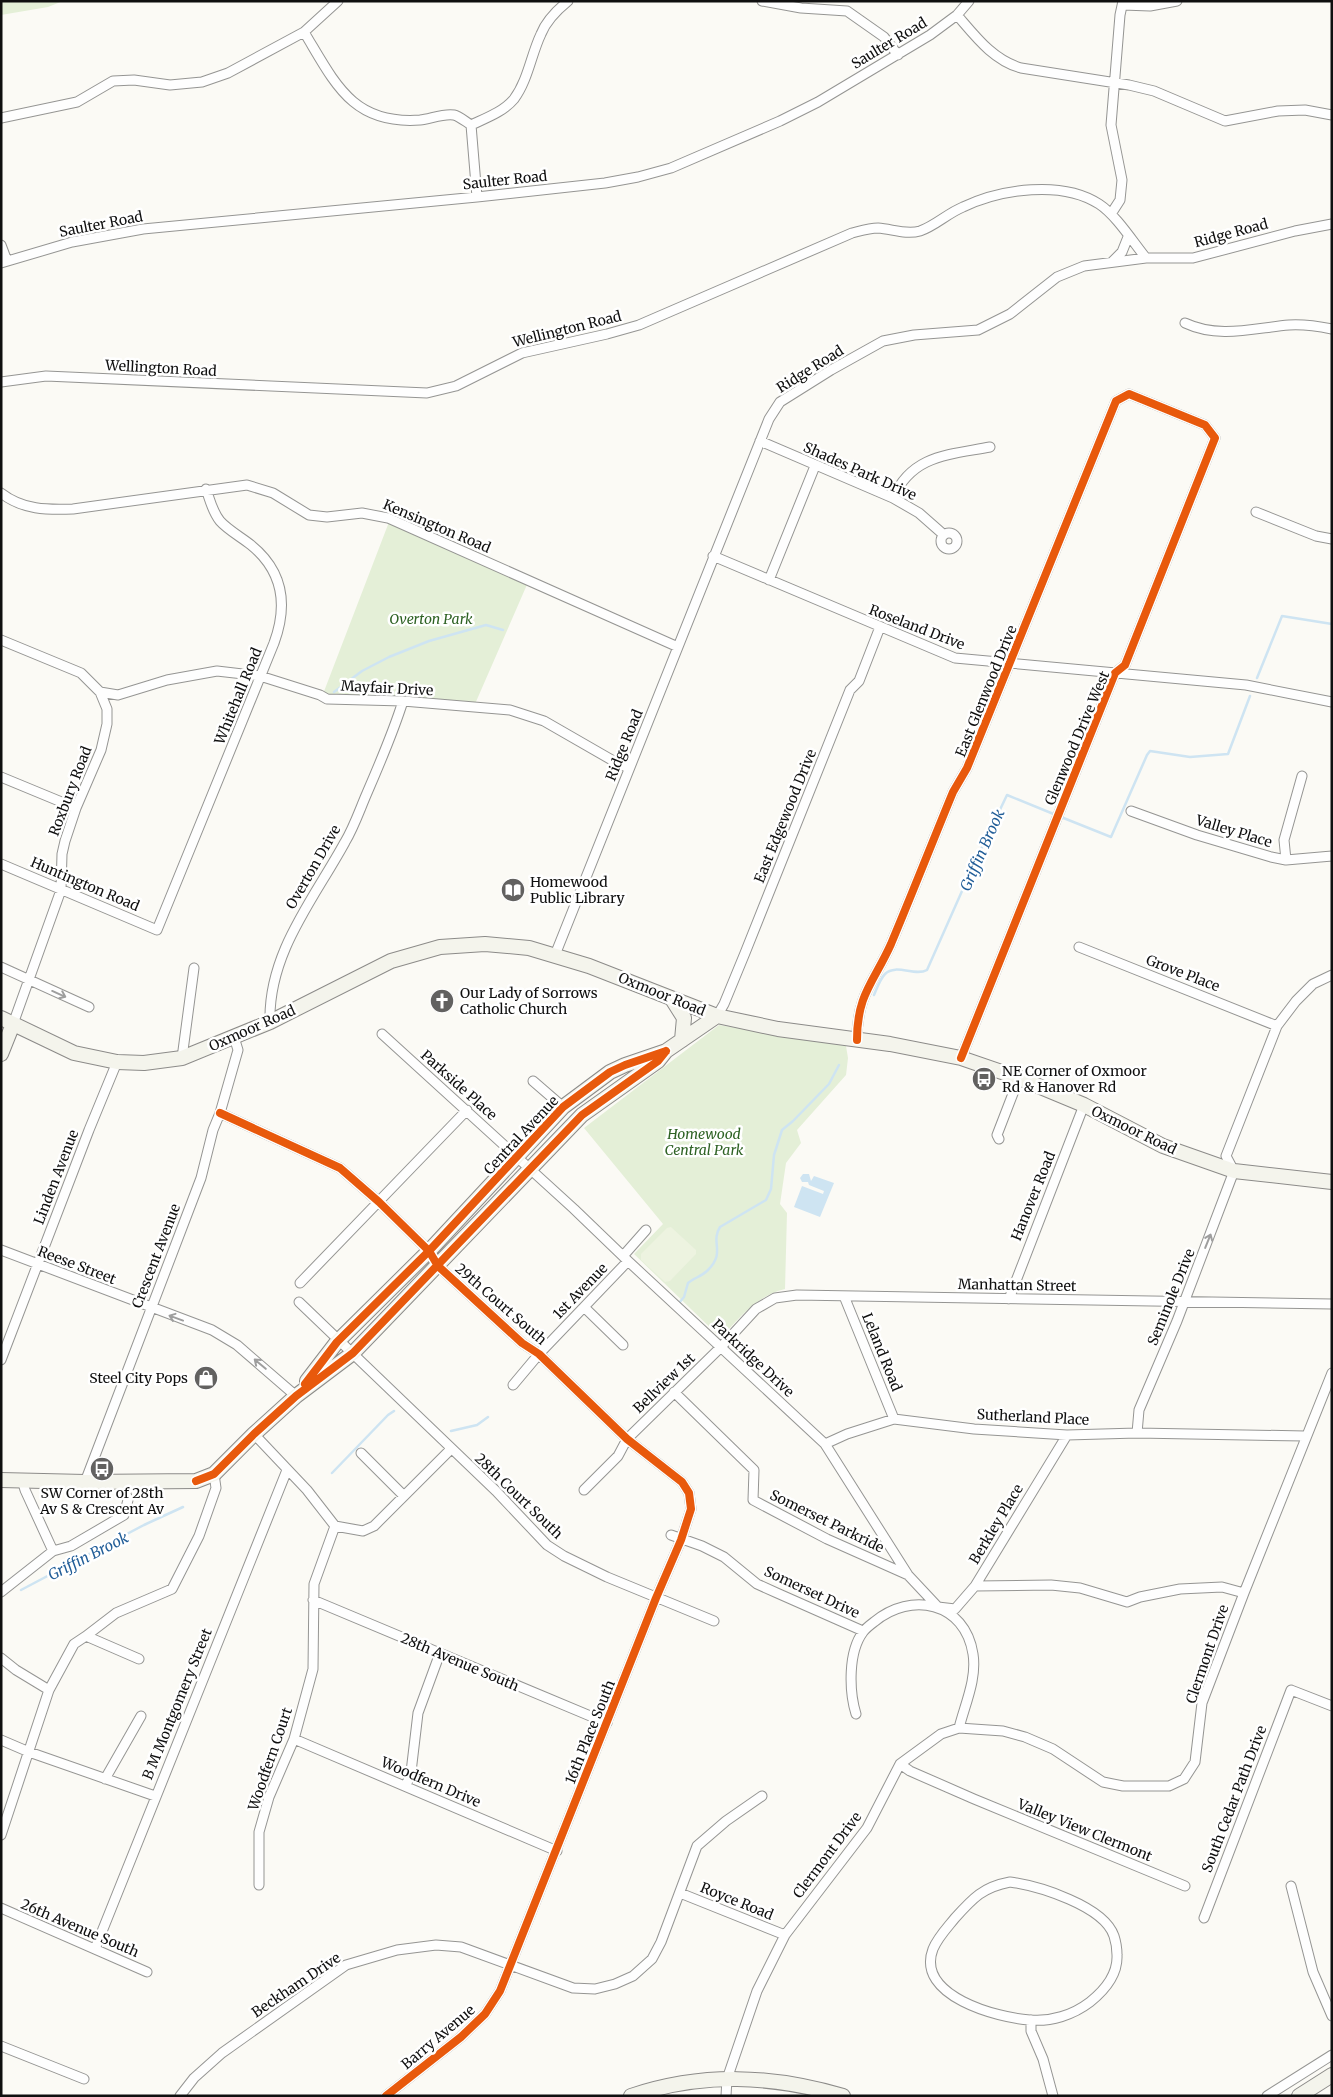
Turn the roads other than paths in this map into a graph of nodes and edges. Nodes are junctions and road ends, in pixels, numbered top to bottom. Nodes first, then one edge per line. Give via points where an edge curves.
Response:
1 (338, 1) edge
2 (568, 1) edge
3 (762, 1) edge
4 (969, 1) edge
5 (1177, 1) edge
6 (1123, 3) edge
7 (957, 16) junction
8 (304, 32) junction
9 (898, 55) junction
10 (1114, 82) junction
11 (1332, 115) edge
12 (1, 118) edge
13 (471, 125) junction
14 (477, 197) junction
15 (1112, 214) junction
16 (1332, 224) edge
17 (1128, 236) junction
18 (1, 245) edge
19 (1146, 258) junction
20 (4, 262) edge
21 (1112, 262) junction
22 (1185, 323) dead end
23 (1332, 329) edge
24 (1, 382) edge
25 (1168, 410) joint
26 (760, 441) junction
27 (990, 447) dead end
28 (815, 466) junction
29 (206, 489) junction
30 (1, 493) edge
31 (893, 498) junction
32 (1256, 512) dead end
33 (944, 535) dead end
34 (1332, 539) edge
35 (713, 556) junction
36 (768, 580) junction
37 (880, 627) junction
38 (1, 640) edge
39 (678, 647) junction
40 (1011, 664) junction
41 (1115, 673) junction
42 (260, 676) junction
43 (100, 692) junction
44 (118, 696) junction
45 (403, 701) junction
46 (1332, 702) edge
47 (107, 709) junction
48 (629, 768) junction
49 (1302, 776) dead end
50 (1, 777) edge
51 (76, 808) junction
52 (1131, 811) dead end
53 (1332, 856) edge
54 (1286, 860) junction
55 (1, 864) edge
56 (62, 890) junction
57 (157, 930) joint
58 (1078, 947) dead end
59 (555, 955) junction
60 (1, 967) edge
61 (194, 968) dead end
62 (1332, 975) edge
63 (29, 980) junction
64 (672, 998) junction
65 (89, 1007) dead end
66 (717, 1016) junction
67 (7, 1021) edge
68 (270, 1022) junction
69 (1276, 1026) junction
70 (382, 1034) dead end
71 (234, 1037) junction
72 (682, 1040) junction
73 (857, 1040) junction
74 (666, 1051) junction
75 (1, 1054) edge
76 (182, 1058) junction
77 (961, 1058) junction
78 (117, 1062) junction
79 (1019, 1078) junction
80 (533, 1081) dead end
81 (1084, 1105) junction
82 (563, 1107) junction
83 (467, 1110) junction
84 (220, 1113) junction
85 (1000, 1139) dead end
86 (518, 1157) junction
87 (530, 1169) junction
88 (1234, 1171) junction
89 (1332, 1182) edge
90 (379, 1202) junction
91 (646, 1230) dead end
92 (1, 1250) edge
93 (429, 1251) junction
94 (625, 1259) junction
95 (37, 1264) junction
96 (438, 1266) junction
97 (300, 1283) dead end
98 (844, 1296) junction
99 (1009, 1299) junction
100 (299, 1302) dead end
101 (1183, 1303) junction
102 (1332, 1304) edge
103 (584, 1307) junction
104 (150, 1308) junction
105 (338, 1341) junction
106 (623, 1345) dead end
107 (721, 1347) junction
108 (353, 1353) junction
109 (539, 1354) junction
110 (1, 1360) edge
111 (1332, 1373) edge
112 (514, 1385) dead end
113 (674, 1392) junction
114 (296, 1396) junction
115 (894, 1419) junction
116 (1137, 1432) junction
117 (254, 1434) junction
118 (1067, 1436) junction
119 (1305, 1436) junction
120 (627, 1439) junction
121 (825, 1444) junction
122 (451, 1449) junction
123 (361, 1453) dead end
124 (287, 1470) junction
125 (214, 1474) junction
126 (1, 1480) edge
127 (22, 1480) junction
128 (85, 1482) junction
129 (122, 1482) junction
130 (584, 1490) dead end
131 (404, 1496) junction
132 (692, 1509) joint
133 (335, 1526) junction
134 (670, 1535) dead end
135 (681, 1540) junction
136 (53, 1551) junction
137 (908, 1575) junction
138 (975, 1586) junction
139 (1, 1592) edge
140 (1244, 1593) junction
141 (656, 1598) junction
142 (313, 1600) junction
143 (938, 1606) junction
144 (714, 1621) dead end
145 (863, 1631) junction
146 (86, 1636) junction
147 (440, 1653) junction
148 (1, 1658) edge
149 (139, 1659) dead end
150 (50, 1690) junction
151 (1332, 1706) edge
152 (856, 1714) dead end
153 (141, 1716) dead end
154 (608, 1723) junction
155 (959, 1728) junction
156 (294, 1739) junction
157 (1, 1740) edge
158 (29, 1752) junction
159 (900, 1764) junction
160 (105, 1779) junction
161 (406, 1786) junction
162 (155, 1796) junction
163 (762, 1796) dead end
164 (1, 1807) edge
165 (10, 1811) junction
166 (1, 1835) edge
167 (557, 1850) junction
168 (259, 1885) dead end
169 (1185, 1886) dead end
170 (1291, 1886) dead end
171 (680, 1893) junction
172 (2, 1911) edge
173 (1204, 1918) dead end
174 (785, 1935) junction
175 (95, 1949) junction
176 (510, 1964) junction
177 (147, 1972) dead end
178 (1332, 2016) edge
179 (1031, 2020) junction
180 (1, 2046) edge
181 (1332, 2055) edge
182 (1332, 2075) edge
183 (84, 2079) dead end
184 (727, 2079) junction
185 (180, 2096) edge
186 (386, 2096) edge
187 (631, 2096) edge
188 (726, 2096) edge
189 (843, 2096) edge
190 (1053, 2096) edge
191 (1267, 2096) edge
192 (1300, 2096) edge

1 - 8 street
2 - 13 street via 541,33 522,87 513,100
3 - 9 street via 847,11 884,37
4 - 7 street, Saulter Road
5 - 6 street via 1150,6
6 - 10 street
7 - 9 street, Saulter Road
7 - 10 street via 983,45 1008,64
8 - 12 street via 228,73 202,82 170,85 134,80 113,82 77,102
8 - 13 street via 344,94 370,113 388,120 454,115
9 - 14 street, Saulter Road via 780,121 671,168 605,183
10 - 11 street via 1154,91 1224,121 1278,111 1305,110
10 - 15 street via 1111,125 1122,180 1120,200
13 - 14 street
14 - 20 street, Saulter Road via 143,229 72,242
15 - 17 street
15 - 24 street, Wellington Road via 1079,194 1058,189 1022,191 978,200 919,232 878,228 852,233 639,324 522,353 456,386 427,393 46,376
16 - 19 street, Ridge Road via 1295,230 1194,258
17 - 19 street
17 - 21 street via 1122,252
18 - 20 street
19 - 21 street, Ridge Road
21 - 26 street, Ridge Road via 1084,266 1057,277 1010,314 978,330 883,341 780,402
22 - 23 street via 1204,330 1228,333 1290,325
25 - 40 street, East Glenwood Drive via 1129,394 1116,401
25 - 41 street, Glenwood Drive West via 1205,425 1215,438 1125,665
26 - 28 street, Shades Park Drive
26 - 35 street, Ridge Road
27 - 31 street via 938,457 911,470
28 - 31 street, Shades Park Drive
28 - 36 street
29 - 30 street, Kensington Road via 50,510 29,508
29 - 39 street, Kensington Road via 247,485 273,493 309,515 326,517 362,513 388,518
29 - 42 street, Whitehall Road via 221,522 262,554 277,577 282,619
31 - 33 street, Shades Park Drive via 918,513
32 - 34 street via 1316,536
35 - 36 street, Roseland Drive
35 - 39 street, Ridge Road
36 - 37 street, Roseland Drive
37 - 40 street, Roseland Drive via 955,658
37 - 66 street, East Edgewood Drive via 858,681 850,690 745,954
38 - 43 street via 80,673
39 - 48 street, Ridge Road
40 - 41 street, Roseland Drive
40 - 73 street, East Glenwood Drive via 967,768 953,792 890,947 865,994 859,1010
41 - 46 street, Roseland Drive via 1246,685
41 - 77 street, Glenwood Drive West
42 - 44 street, Mayfair Drive via 217,671 166,680
42 - 45 street, Mayfair Drive via 327,699
42 - 57 street, Whitehall Road
43 - 44 street
43 - 47 street, Roxbury Road
44 - 47 street
45 - 48 street, Mayfair Drive via 522,713 544,721
45 - 68 street, Overton Drive via 394,730 346,841 305,907 286,946 270,1002
47 - 51 street, Roxbury Road via 101,750
48 - 59 street, Ridge Road
49 - 54 street via 1284,840
50 - 51 street
51 - 56 street, Roxbury Road via 62,854
52 - 54 street, Valley Place via 1197,835
53 - 54 street, Valley Place
55 - 56 street, Huntington Road
56 - 57 street, Huntington Road
56 - 63 street, Roxbury Road
58 - 69 street, Grove Place
59 - 64 main road, Oxmoor Road
59 - 68 main road, Oxmoor Road via 530,948 485,944 440,947 391,961
60 - 63 street
61 - 76 street
62 - 69 street via 1313,984
63 -> 65 street
63 - 67 street, Roxbury Road
64 - 66 main road, Oxmoor Road
64 - 72 main road via 684,1018
66 - 72 main road, Central Avenue
66 - 73 main road, Oxmoor Road
67 - 75 main road
67 - 78 main road, Oxmoor Road via 74,1053
68 - 71 main road, Oxmoor Road
69 - 88 street via 1226,1156
70 - 83 street, Parkside Place
71 - 76 main road, Oxmoor Road
71 - 84 street, Crescent Avenue via 238,1050
72 - 74 main road, Central Avenue
73 - 77 main road, Oxmoor Road
74 - 82 main road, Central Avenue via 610,1072
74 - 87 main road, Central Avenue via 658,1062 582,1115
76 - 78 main road, Oxmoor Road via 144,1063
77 - 79 main road, Oxmoor Road
78 - 95 street, Linden Avenue
79 - 81 main road, Oxmoor Road
79 - 85 street via 997,1135
80 - 82 street
81 - 88 main road, Oxmoor Road via 1163,1146
81 - 99 street, Hanover Road
82 - 86 main road, Central Avenue
83 - 86 street, Parkside Place
83 - 90 street
84 - 90 street, 29th Court South via 340,1168
84 - 104 street, Crescent Avenue via 201,1178
86 - 87 street, Parkridge Drive
86 - 93 main road, Central Avenue
87 - 94 street, Parkridge Drive
87 - 96 main road, Central Avenue
88 - 89 main road, Oxmoor Road
101 -> 88 street, Seminole Drive
90 - 93 street, 29th Court South
90 - 97 street
91 - 94 street, 1st Avenue
92 - 95 street, Reese Street
93 - 96 street, 29th Court South
93 - 105 main road, Central Avenue
94 - 103 street, 1st Avenue
94 - 107 street, Parkridge Drive
95 - 104 street, Reese Street
95 - 110 street, Linden Avenue
96 - 108 main road, Central Avenue
96 - 109 street, 29th Court South
98 - 99 street, Manhattan Street
98 - 107 street, Manhattan Street via 775,1298 756,1309
98 - 115 street, Leland Road
99 - 101 street, Manhattan Street
100 - 105 street, 28th Court South
101 - 102 street, Manhattan Street
101 - 116 street, Seminole Drive via 1139,1410
103 - 106 street
103 - 109 street, 1st Avenue
114 -> 104 street, Reese Street via 222,1335
104 - 128 street, Crescent Avenue
105 - 108 street, 28th Court South
105 - 114 main road, Central Avenue
107 - 113 street, Bellview 1st
107 - 121 street, Parkridge Drive
108 - 114 main road, Central Avenue
108 - 122 street, 28th Court South
109 - 112 street, 1st Avenue
109 - 120 street, 29th Court South
111 - 119 street, Clermont Drive
113 - 120 street, Bellview 1st
113 - 137 street, Somerset Parkride via 754,1470 753,1500
114 - 117 main road, Central Avenue
115 - 118 street, Sutherland Place
115 - 121 street, Sutherland Place
116 - 118 street, Sutherland Place
116 - 119 street, Sutherland Place
117 - 124 street
117 - 125 main road, Central Avenue
118 - 138 street, Berkley Place
119 - 140 street, Clermont Drive
120 - 130 street via 618,1456
120 - 132 street, 29th Court South via 682,1482 689,1493
121 - 137 street, Parkridge Drive
122 - 131 street
122 - 141 street, 28th Court South via 547,1545
123 - 131 street
124 - 133 street
124 - 162 street, B M Montgomery Street
125 - 129 main road, Central Avenue via 196,1481
125 - 146 street via 216,1488 199,1536 172,1589 116,1613
126 - 127 main road
127 - 128 main road
127 - 136 street
128 - 129 main road
129 - 136 street via 128,1500 124,1514 71,1546
131 - 133 street via 374,1526 363,1531
132 - 135 street, 16th Place South
133 - 142 street, Woodfern Court via 314,1584
134 - 135 street, Somerset Drive
135 - 141 street, 16th Place South
135 - 145 street, Somerset Drive via 702,1546 724,1558 757,1584
136 - 139 street
137 - 143 street, Parkridge Drive
138 - 140 street via 1080,1588 1127,1602 1180,1589 1222,1588
138 - 143 street, Berkley Place via 955,1609
140 - 155 street, Clermont Drive via 1202,1703 1195,1762 1184,1779 1168,1786 1123,1786 1103,1782 1053,1749 1025,1738 1003,1732
141 - 144 street, 28th Court South
141 - 154 street, 16th Place South
142 - 147 street, 28th Avenue South
142 - 156 street, Woodfern Court via 313,1669
143 - 145 street via 911,1604 886,1612
143 - 155 street, Parkridge Drive via 955,1617 969,1634 973,1655 970,1692
145 - 152 street via 856,1645 851,1678
146 - 149 street
146 - 150 street via 74,1644
147 - 154 street, 28th Avenue South
147 - 161 street via 418,1714 411,1772
148 - 150 street
150 - 158 street
151 - 173 street, South Cedar Path Drive via 1290,1690
153 - 160 street
154 - 167 street, 16th Place South
155 - 159 street, Clermont Drive via 941,1734
156 - 161 street, Woodfern Drive
156 - 168 street, Woodfern Court via 269,1797 260,1832
157 - 158 street
158 - 160 street
158 - 165 street
159 - 169 street, Valley View Clermont via 974,1799
159 - 174 street, Clermont Drive via 867,1828
160 - 162 street
161 - 167 street, Woodfern Drive
162 - 175 street, B M Montgomery Street
163 - 171 street, Beckham Drive via 698,1846
164 - 165 street
165 - 166 street
167 - 176 street, 16th Place South
170 - 178 street via 1313,1972
171 - 174 street, Royce Road
171 - 176 street, Beckham Drive via 652,1959 633,1976 615,1984 595,1989 573,1988
172 - 175 street, 26th Avenue South
174 - 184 street, Clermont Drive via 757,1991
175 - 177 street, 26th Avenue South
176 - 185 street, Beckham Drive via 461,1947 436,1945 396,1950 346,1965 222,2053 194,2078
176 - 186 street, Barry Avenue via 500,1991 485,2014
179 - 179 street via 1056,2018 1078,2011 1103,1992 1118,1963 1114,1934 1093,1912 1049,1891 1010,1882 994,1885 971,1900 940,1936 932,1950 932,1967 938,1982 954,1998 981,2011
179 - 190 street via 1031,2031
180 - 183 street
181 - 191 street
182 - 192 main road
184 - 187 main road via 694,2080
184 - 188 street, Clermont Drive
184 - 189 main road via 768,2080

